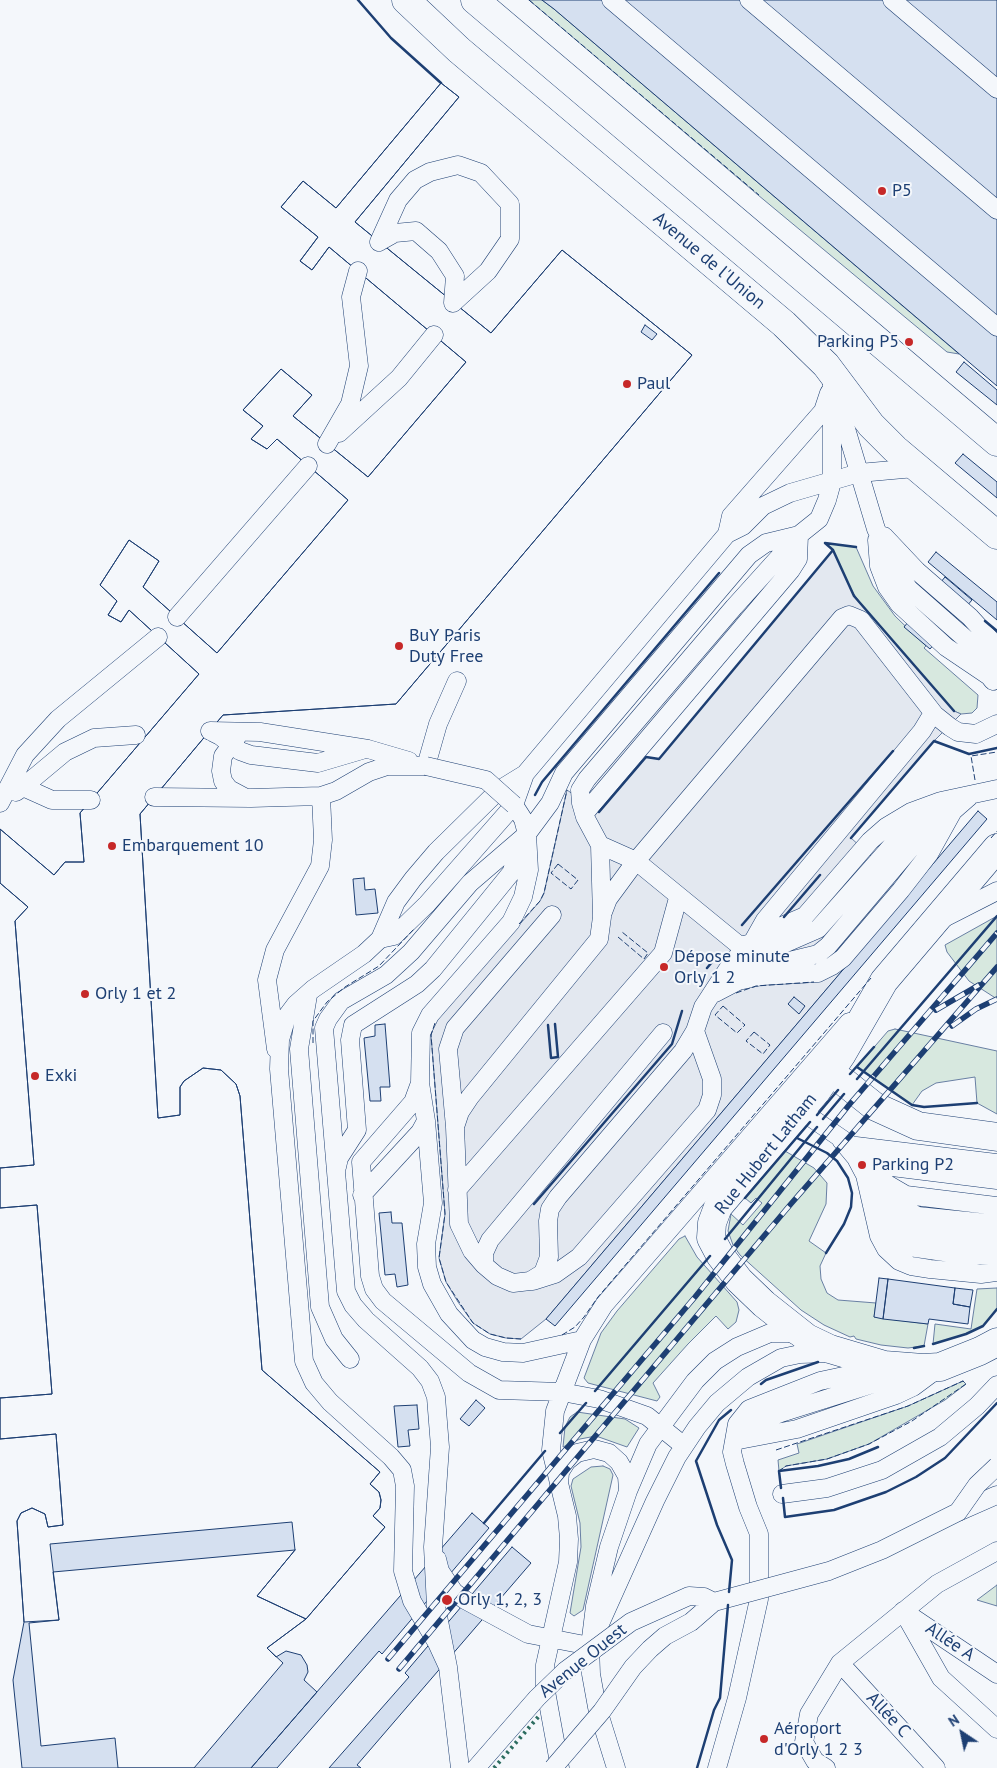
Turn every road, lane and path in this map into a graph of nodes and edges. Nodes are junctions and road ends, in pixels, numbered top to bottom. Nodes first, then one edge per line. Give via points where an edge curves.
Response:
1 (406, 0) edge
2 (475, 0) edge
3 (611, 0) edge
4 (749, 0) edge
5 (892, 0) edge
6 (997, 89) edge
7 (997, 210) edge
8 (379, 242) joint
9 (358, 270) dead end
10 (997, 327) edge
11 (434, 335) dead end
12 (829, 375) junction
13 (997, 442) edge
14 (308, 466) dead end
15 (915, 468) junction
16 (859, 473) junction
17 (832, 482) junction
18 (876, 529) junction
19 (727, 534) junction
20 (799, 535) junction
21 (997, 535) edge
22 (177, 617) dead end
23 (158, 637) dead end
24 (997, 652) edge
25 (997, 675) edge
26 (457, 681) dead end
27 (997, 687) edge
28 (934, 713) junction
29 (997, 724) edge
30 (248, 731) junction
31 (136, 734) dead end
32 (230, 744) junction
33 (368, 748) junction
34 (426, 766) junction
35 (525, 774) junction
36 (22, 787) junction
37 (997, 789) edge
38 (499, 790) junction
39 (321, 796) junction
40 (154, 797) dead end
41 (970, 797) junction
42 (251, 798) junction
43 (91, 800) dead end
44 (0, 803) edge
45 (514, 805) junction
46 (527, 834) junction
47 (600, 845) junction
48 (997, 848) edge
49 (636, 861) junction
50 (997, 891) edge
51 (678, 898) junction
52 (552, 916) dead end
53 (602, 917) junction
54 (930, 928) junction
55 (380, 939) junction
56 (752, 943) junction
57 (884, 981) junction
58 (714, 993) junction
59 (308, 995) junction
60 (695, 1031) junction
61 (663, 1033) dead end
62 (279, 1069) junction
63 (844, 1082) dead end
64 (420, 1083) junction
65 (813, 1119) dead end
66 (426, 1121) junction
67 (455, 1127) junction
68 (997, 1137) edge
69 (841, 1140) junction
70 (856, 1158) junction
71 (997, 1163) edge
72 (337, 1170) junction
73 (997, 1180) edge
74 (457, 1190) junction
75 (870, 1190) junction
76 (362, 1195) junction
77 (997, 1206) edge
78 (997, 1222) edge
79 (997, 1239) edge
80 (997, 1256) edge
81 (484, 1265) junction
82 (997, 1272) edge
83 (530, 1281) junction
84 (807, 1338) junction
85 (582, 1340) junction
86 (997, 1342) edge
87 (350, 1359) dead end
88 (856, 1366) junction
89 (921, 1367) junction
90 (997, 1385) edge
91 (562, 1392) junction
92 (661, 1426) junction
93 (735, 1433) junction
94 (684, 1446) junction
95 (997, 1466) edge
96 (559, 1488) junction
97 (628, 1491) junction
98 (782, 1494) dead end
99 (997, 1495) edge
100 (958, 1512) junction
101 (434, 1547) junction
102 (997, 1551) edge
103 (714, 1602) junction
104 (903, 1611) junction
105 (552, 1639) junction
106 (590, 1646) junction
107 (840, 1663) junction
108 (448, 1667) junction
109 (997, 1674) edge
110 (997, 1729) edge
111 (460, 1768) edge
112 (476, 1768) edge
113 (553, 1768) edge
114 (560, 1768) edge
115 (616, 1768) edge
116 (717, 1768) edge
117 (826, 1768) edge
118 (936, 1768) edge

1 - 12 street, Avenue de l'Union via 459,50 784,324
2 - 13 street
3 - 10 lane
4 - 7 lane
5 - 6 lane
8 - 8 lane via 395,233 416,231 439,251 454,276 453,303 488,271 510,240 510,204 481,172 458,165 430,172 415,180 398,200
9 - 11 lane via 351,297 359,366 350,404 327,444 399,378
12 - 15 street, Avenue de l'Union via 871,425
12 - 16 lane
12 - 17 lane
12 - 19 lane via 822,411 731,516
14 - 22 lane
15 - 16 lane
15 - 21 street, Avenue de l'Union
16 - 17 lane
16 - 18 lane
17 - 19 lane via 777,498 763,506 743,526
17 - 20 lane via 818,518
18 - 24 lane via 917,571 970,617
18 - 25 lane via 898,573 910,589 976,648
18 - 27 lane via 879,566 899,604 946,647 988,676
19 - 35 lane
20 - 46 lane via 766,543 749,555 564,773 550,802
20 - 47 lane via 587,779 580,790 584,814
23 - 44 lane via 58,719 25,755
26 - 34 lane via 438,724
28 - 29 lane via 958,732 967,734 985,732
28 - 49 lane via 861,620 849,615 842,618
28 - 56 lane via 765,920
30 - 32 lane
30 - 32 lane via 210,731
30 - 33 lane
31 - 36 lane via 94,738 65,752
32 - 33 lane via 251,755 318,763
32 - 42 lane via 223,756 223,781 238,796
33 - 34 lane
34 - 38 lane, bridge via 486,780
34 - 39 lane via 387,766
35 - 38 lane
35 - 45 lane
36 - 43 lane via 52,800
36 - 44 lane
37 - 41 lane
38 - 45 lane, bridge
38 - 55 lane via 413,879 396,902
39 - 42 lane
39 - 62 lane via 323,840 320,866 276,950 267,980
40 - 42 lane
41 - 56 lane via 941,801 911,812 886,827 805,916
41 - 58 lane via 930,813 903,833 818,929 763,953
41 - 58 lane via 953,811 930,854 843,958 818,973 762,976 738,981
45 - 46 lane
45 - 55 lane via 416,915 394,936
46 - 64 lane via 529,870 523,897 511,922 430,1015 421,1033
46 - 72 lane via 511,873 433,969 417,984 353,1025 350,1040 357,1130 339,1158
46 - 72 lane via 470,883 386,975 341,1001 328,1018 324,1045
47 - 49 lane
47 - 53 lane
48 - 54 street, Rue Hubert Latham
49 - 51 lane
49 - 53 lane via 608,899
50 - 54 lane
51 - 56 lane via 740,946
51 - 74 lane via 663,953
52 - 67 lane via 455,1028 450,1038 448,1049
53 - 67 lane via 599,939 591,951 470,1097
54 - 57 street, Rue Hubert Latham
55 - 59 lane
56 - 58 lane via 733,962
57 - 84 street, Rue Hubert Latham via 816,1092 718,1207 712,1222 711,1238 739,1280 784,1322
57 - 85 lane via 604,1305
58 - 60 lane via 703,1007
59 - 62 lane via 287,1016 280,1040
59 - 87 lane via 299,1049 320,1307 334,1339
60 - 83 lane via 683,1051 550,1209 549,1257 543,1273
60 - 83 lane via 712,1078 712,1095 707,1110 579,1257 555,1274
61 - 81 lane via 490,1240 484,1253
62 - 108 lane via 304,1361 314,1383 330,1402 402,1470 406,1486 403,1571 412,1601
63 - 68 street via 874,1106 912,1123
64 - 66 lane
64 - 76 lane via 413,1102 361,1162
65 - 69 lane
66 - 76 lane via 420,1132
66 - 85 lane via 432,1203 426,1244 427,1268 449,1314 473,1340 503,1352 524,1353
67 - 74 lane
69 - 70 lane
69 - 71 lane via 874,1149
69 - 73 lane via 890,1167
69 - 77 lane via 882,1181 906,1196
70 - 75 lane
70 - 78 lane via 892,1204 902,1211 918,1216
72 - 101 lane via 346,1291 366,1320 420,1368 436,1397 440,1447
74 - 81 lane via 459,1224 472,1251
75 - 79 lane via 890,1221 901,1228
75 - 80 lane via 880,1222 890,1237 902,1246
75 - 82 lane via 879,1236 898,1261 930,1269 981,1274
76 - 91 lane via 370,1276 374,1289 383,1300 469,1373 500,1390
81 - 83 lane via 513,1283
84 - 88 street, Rue Hubert Latham
84 - 92 lane via 770,1333 737,1347 715,1361 695,1381
85 - 91 lane
86 - 89 street, Rue Hubert Latham via 980,1351
88 - 89 street, Rue Hubert Latham
88 - 93 lane via 749,1409
88 - 94 lane via 828,1353 781,1358 748,1377 717,1403
89 - 93 lane via 913,1387 896,1395 797,1429
90 - 98 lane via 940,1437 882,1470 826,1488
91 - 92 lane via 628,1408
91 - 96 lane via 555,1412 551,1450
92 - 94 lane
92 - 97 lane via 648,1444
93 - 116 lane via 732,1452 759,1534 759,1599 737,1698
94 - 106 lane via 655,1501
95 - 100 lane, Avenue Ouest, bridge via 977,1485
96 - 97 lane via 560,1472 567,1461 577,1453 594,1449 609,1453 619,1462 627,1476
96 - 105 lane via 569,1539 568,1562
97 - 106 lane via 609,1547 595,1606
99 - 100 lane, Avenue Ouest
100 - 103 lane, Avenue Ouest, bridge via 882,1550 829,1571
101 - 105 lane via 440,1571 454,1592 528,1634
101 - 108 lane via 436,1606
102 - 104 lane via 937,1584
103 - 112 lane, Avenue Ouest, bridge via 704,1597 688,1596 631,1622 597,1645 538,1698
103 - 113 lane, Avenue Ouest, bridge via 650,1649
104 - 107 lane
104 - 109 lane, Allée A
104 - 110 lane via 941,1678
105 - 106 lane
105 - 114 lane via 545,1665 545,1686
106 - 115 lane via 597,1707
107 - 117 lane via 809,1714 804,1742 815,1762
107 - 118 lane, Allée C
108 - 111 lane

